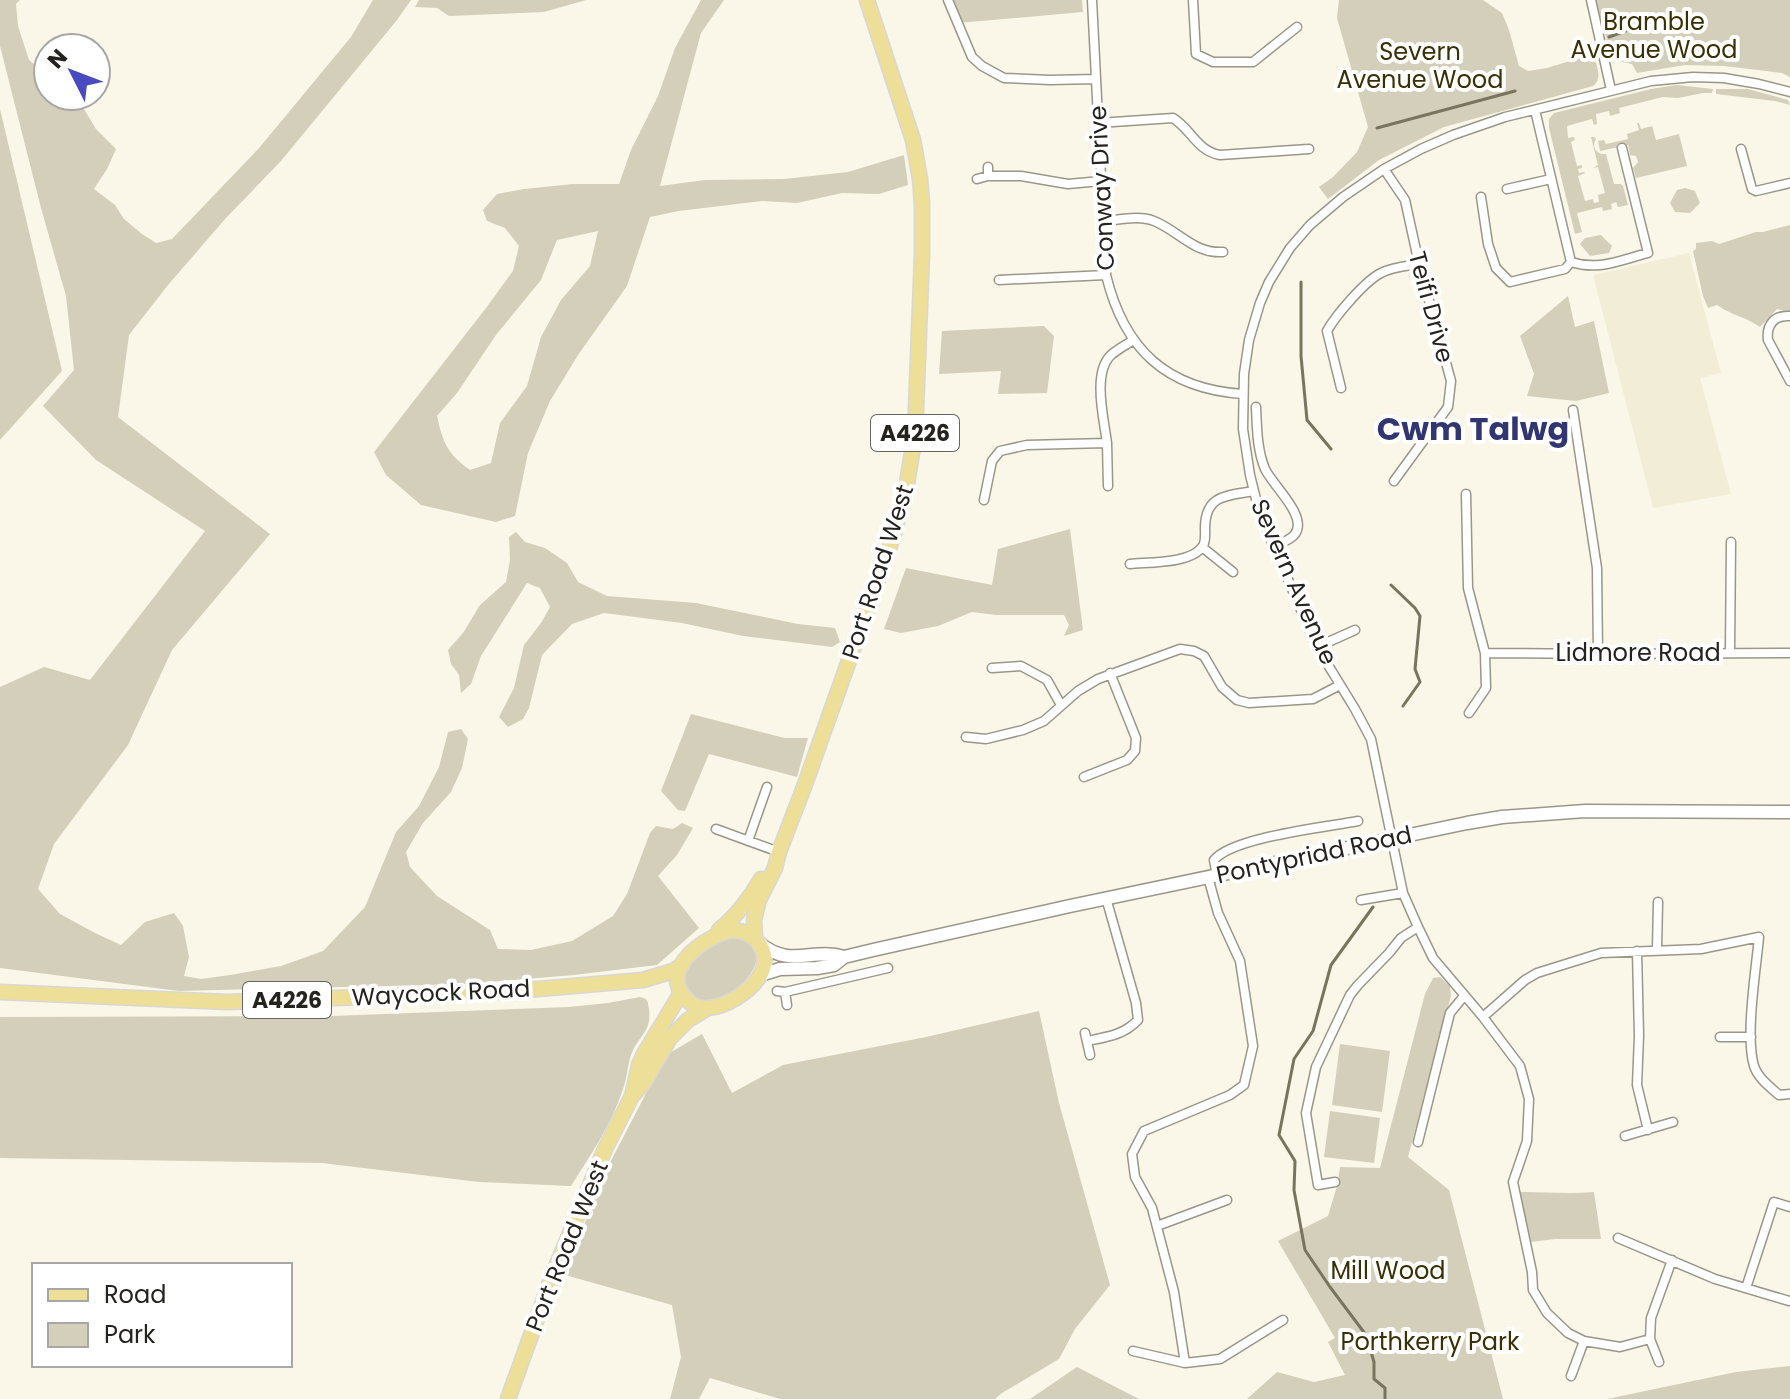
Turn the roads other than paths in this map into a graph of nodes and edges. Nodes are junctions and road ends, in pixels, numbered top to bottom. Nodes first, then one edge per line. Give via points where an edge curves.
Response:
1 (867, 0) edge
2 (948, 0) edge
3 (1092, 0) edge
4 (1193, 0) edge
5 (1591, 0) edge
6 (1297, 27) dead end
7 (1096, 79) junction
8 (1611, 90) junction
9 (1790, 92) edge
10 (1535, 110) junction
11 (1098, 123) junction
12 (1622, 148) dead end
13 (1309, 149) dead end
14 (1741, 149) dead end
15 (1384, 169) junction
16 (977, 179) dead end
17 (1551, 179) junction
18 (1101, 181) junction
19 (1790, 183) edge
20 (1507, 189) dead end
21 (1481, 197) dead end
22 (1103, 221) junction
23 (1223, 252) dead end
24 (1571, 262) junction
25 (1419, 264) junction
26 (1106, 275) junction
27 (999, 280) dead end
28 (1790, 316) edge
29 (1133, 340) junction
30 (1788, 365) edge
31 (1790, 381) edge
32 (1341, 388) dead end
33 (1243, 394) junction
34 (1256, 407) dead end
35 (1573, 410) dead end
36 (1107, 443) junction
37 (1394, 481) dead end
38 (1108, 486) dead end
39 (1254, 491) junction
40 (1466, 494) dead end
41 (984, 500) dead end
42 (1731, 542) dead end
43 (1274, 546) junction
44 (1202, 547) junction
45 (1130, 564) dead end
46 (1233, 572) dead end
47 (1355, 630) dead end
48 (1317, 647) junction
49 (1730, 652) junction
50 (1485, 653) junction
51 (1790, 653) edge
52 (1598, 654) junction
53 (992, 668) dead end
54 (1110, 673) junction
55 (1340, 685) junction
56 (1061, 705) junction
57 (1469, 713) dead end
58 (966, 737) dead end
59 (1084, 777) dead end
60 (767, 787) dead end
61 (1790, 812) edge
62 (1358, 821) dead end
63 (716, 829) dead end
64 (1392, 838) junction
65 (748, 841) junction
66 (779, 852) junction
67 (1213, 876) junction
68 (1403, 893) junction
69 (1106, 898) junction
70 (1361, 900) dead end
71 (1658, 902) dead end
72 (1418, 927) junction
73 (710, 938) junction
74 (757, 940) junction
75 (873, 950) junction
76 (1657, 950) junction
77 (1637, 951) junction
78 (844, 957) junction
79 (682, 965) junction
80 (888, 968) dead end
81 (878, 970) junction
82 (760, 975) junction
83 (643, 980) junction
84 (680, 991) junction
85 (0, 992) edge
86 (1464, 996) junction
87 (787, 1005) dead end
88 (708, 1008) junction
89 (1483, 1017) junction
90 (1720, 1037) dead end
91 (1751, 1037) junction
92 (1090, 1055) dead end
93 (1790, 1094) edge
94 (632, 1096) junction
95 (1673, 1122) dead end
96 (1648, 1130) junction
97 (1625, 1136) dead end
98 (1418, 1142) dead end
99 (1335, 1182) dead end
100 (1227, 1200) dead end
101 (1790, 1207) edge
102 (1157, 1226) junction
103 (1618, 1238) dead end
104 (1672, 1260) junction
105 (1746, 1288) junction
106 (1789, 1301) edge
107 (1283, 1320) dead end
108 (1650, 1339) junction
109 (1584, 1341) junction
110 (1133, 1351) dead end
111 (1659, 1362) dead end
112 (1185, 1363) junction
113 (1571, 1376) dead end
114 (508, 1399) edge

1 - 66 main road, Port Road West / A4226 via 913,140 920,179 915,435 886,559
2 - 7 street via 972,57 1004,78
3 - 7 street, Conway Drive
4 - 6 street via 1196,54 1213,62 1253,62
5 - 8 street
7 - 11 street, Conway Drive
8 - 9 street, Severn Avenue via 1693,77 1743,80
8 - 10 street, Severn Avenue
10 - 15 street, Severn Avenue via 1453,135
10 - 17 street
11 - 13 street via 1173,118 1201,147 1220,155
11 - 18 street, Conway Drive
12 - 24 street via 1648,253 1598,266
14 - 19 street via 1752,189
15 - 25 street, Teifi Drive via 1405,200
15 - 33 street, Severn Avenue via 1310,225 1285,256 1255,317
16 - 18 street via 988,172 1068,184
17 - 20 street
17 - 24 street
18 - 22 street, Conway Drive
21 - 24 street via 1496,268 1510,282 1565,269
22 - 23 street via 1155,221 1193,245
22 - 26 street, Conway Drive
25 - 32 street via 1384,271 1334,318 1327,331
25 - 37 street, Teifi Drive via 1451,381 1448,407
26 - 27 street
26 - 29 street, Conway Drive via 1112,300
28 - 30 street via 1776,318 1767,334
29 - 33 street, Conway Drive via 1185,382
29 - 36 street via 1102,368
30 - 31 street
33 - 39 street, Severn Avenue via 1244,440
34 - 43 street via 1264,466 1298,517 1297,532
35 - 52 street via 1597,568
36 - 38 street
36 - 41 street via 1000,451 992,461
39 - 43 street, Severn Avenue
39 - 44 street via 1218,498 1209,506
40 - 50 street via 1468,588
42 - 49 street
43 - 48 street, Severn Avenue
44 - 45 street via 1184,559
44 - 46 street
47 - 48 street
48 - 55 street, Severn Avenue
49 - 51 street, Lidmore Road
49 - 52 street, Lidmore Road
50 - 52 street, Lidmore Road
50 - 57 street via 1486,688
53 - 56 street via 1021,666 1047,680
54 - 55 street via 1180,649 1204,656 1222,687 1249,703 1313,699
54 - 56 street
54 - 59 street via 1136,738 1135,751 1127,760
55 - 64 street, Severn Avenue via 1371,739
56 - 58 street via 1044,721 1023,730 986,739
60 - 65 street
61 - 64 main road, Pontypridd Road via 1557,812
62 - 67 street via 1228,850 1214,860
63 - 65 street
64 - 67 main road, Pontypridd Road
64 - 68 street, Severn Avenue
65 - 66 street
66 - 73 main road, Port Road West / A4226 via 745,905
66 - 74 main road, Port Road West / A4226 via 755,911
67 - 69 main road, Pontypridd Road
67 - 102 street via 1218,913 1240,961 1253,1046 1244,1085 1144,1131 1132,1154 1135,1177
68 - 70 street
68 - 72 street, Severn Avenue
69 - 75 main road, Pontypridd Road
69 - 92 street via 1138,1020 1113,1036 1086,1037
71 - 76 street
72 - 86 street, Severn Avenue via 1440,968
72 - 99 street via 1401,938 1350,995 1316,1067 1306,1113 1318,1185
73 - 74 main road via 732,930
73 - 79 main road
74 - 78 main road, Pontypridd Road via 786,957
74 - 82 main road via 765,963
75 - 78 main road, Pontypridd Road
75 - 81 street
76 - 77 street
76 - 91 street via 1701,949 1759,937
77 - 89 street via 1601,953 1537,973
77 - 96 street via 1637,1085
78 - 82 main road, Pontypridd Road via 834,965
79 - 83 main road, Waycock Road / A4226
79 - 84 main road
80 - 81 street
81 - 87 street via 781,992
82 - 88 main road via 734,999
83 - 84 main road, Waycock Road / A4226
83 - 85 main road, Waycock Road / A4226 via 515,991 251,1001
84 - 88 main road via 693,1004
84 - 94 main road, Port Road West via 644,1054
86 - 89 street, Severn Avenue
86 - 98 street via 1450,1013
88 - 94 main road, Port Road West via 670,1038
89 - 109 street, Severn Avenue via 1520,1066 1529,1099 1527,1141 1513,1182 1533,1290 1547,1313
90 - 91 street
91 - 93 street via 1762,1079 1779,1095
94 - 114 main road, Port Road West via 553,1274
95 - 96 street
96 - 97 street
100 - 102 street
101 - 105 street via 1774,1202
102 - 112 street
103 - 104 street
104 - 105 street
104 - 108 street via 1651,1318
105 - 106 street
107 - 112 street via 1220,1359
108 - 109 street via 1620,1347
108 - 111 street
109 - 113 street
110 - 112 street

